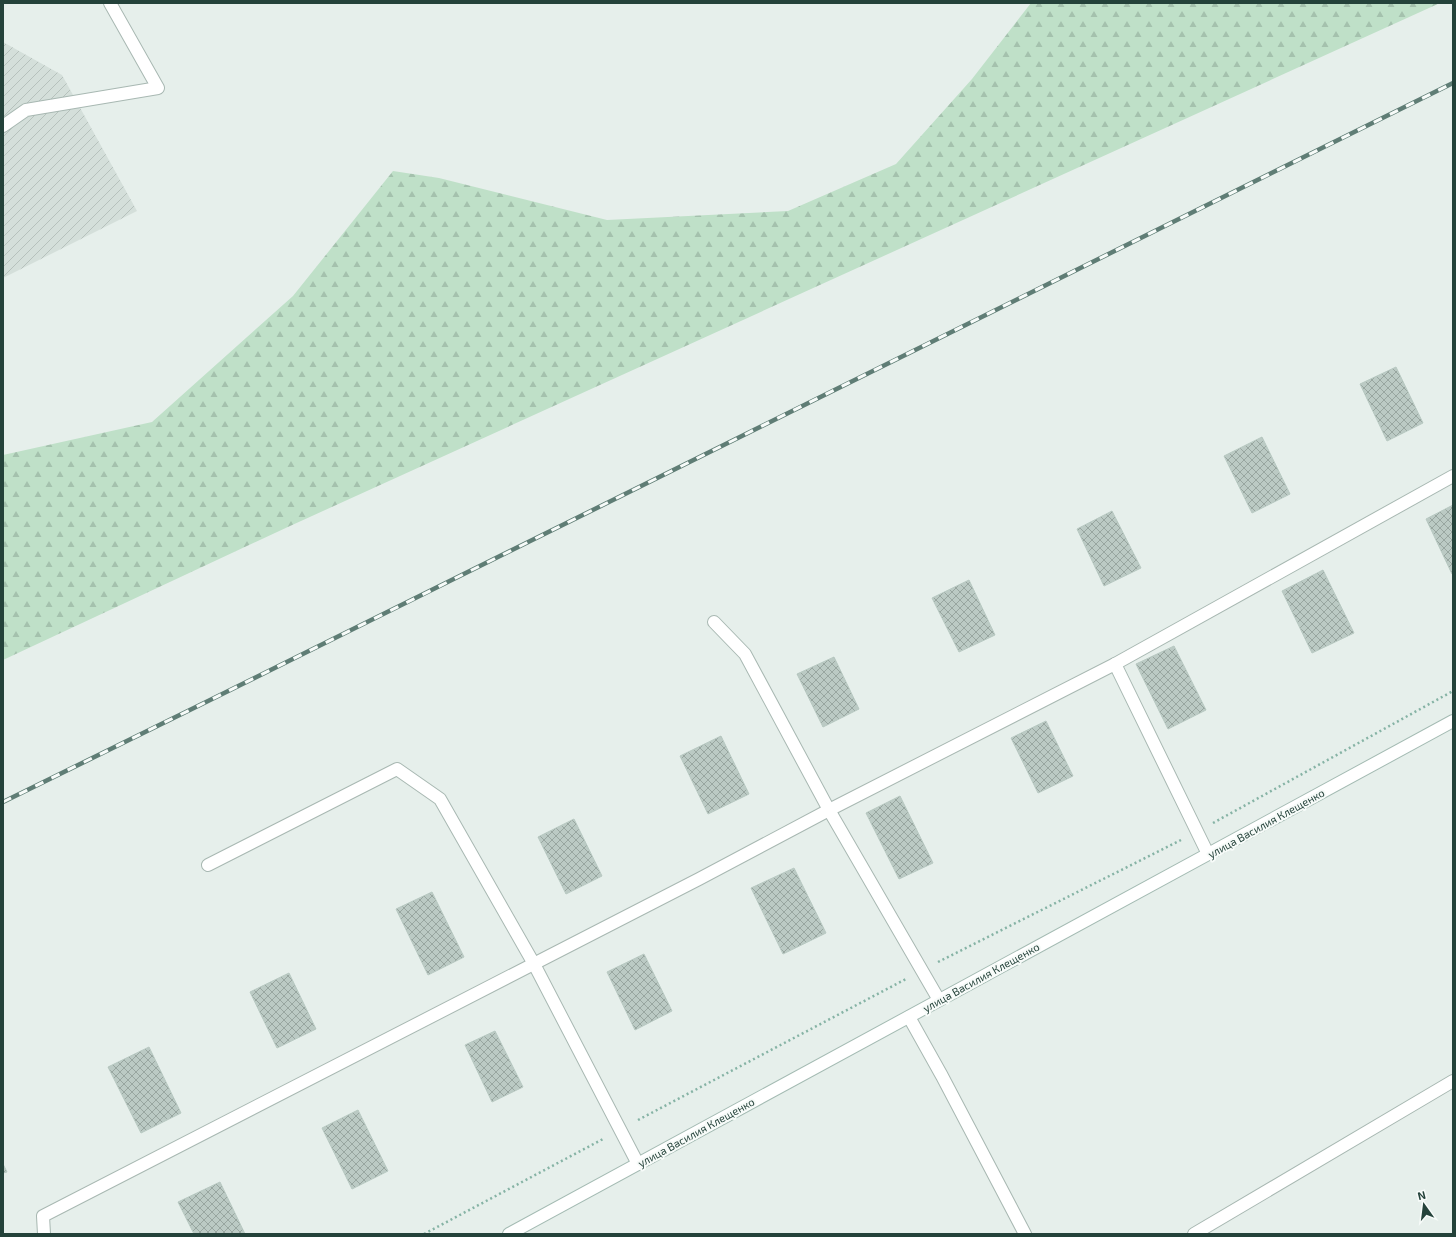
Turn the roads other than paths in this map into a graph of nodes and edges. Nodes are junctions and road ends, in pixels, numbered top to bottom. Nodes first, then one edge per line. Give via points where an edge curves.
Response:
1 (110, 3) edge
2 (3, 126) edge
3 (1453, 476) edge
4 (714, 622) dead end
5 (1115, 664) junction
6 (1453, 721) edge
7 (828, 810) junction
8 (1208, 854) junction
9 (208, 865) dead end
10 (534, 964) junction
11 (939, 1000) junction
12 (909, 1016) junction
13 (1453, 1081) edge
14 (638, 1164) junction
15 (44, 1234) edge
16 (509, 1234) edge
17 (1025, 1234) edge
18 (1194, 1234) edge

1 - 2 street via 158,88 26,110
3 - 5 street
4 - 7 street via 746,654
5 - 7 street
5 - 8 street
6 - 8 street, улица Василия Клещенко
7 - 10 street
7 - 11 street
8 - 11 street, улица Василия Клещенко
9 - 10 street via 397,770 440,799
10 - 14 street
10 - 15 street via 43,1216
11 - 12 street, улица Василия Клещенко
12 - 14 street, улица Василия Клещенко
12 - 17 street
13 - 18 street
14 - 16 street, улица Василия Клещенко

